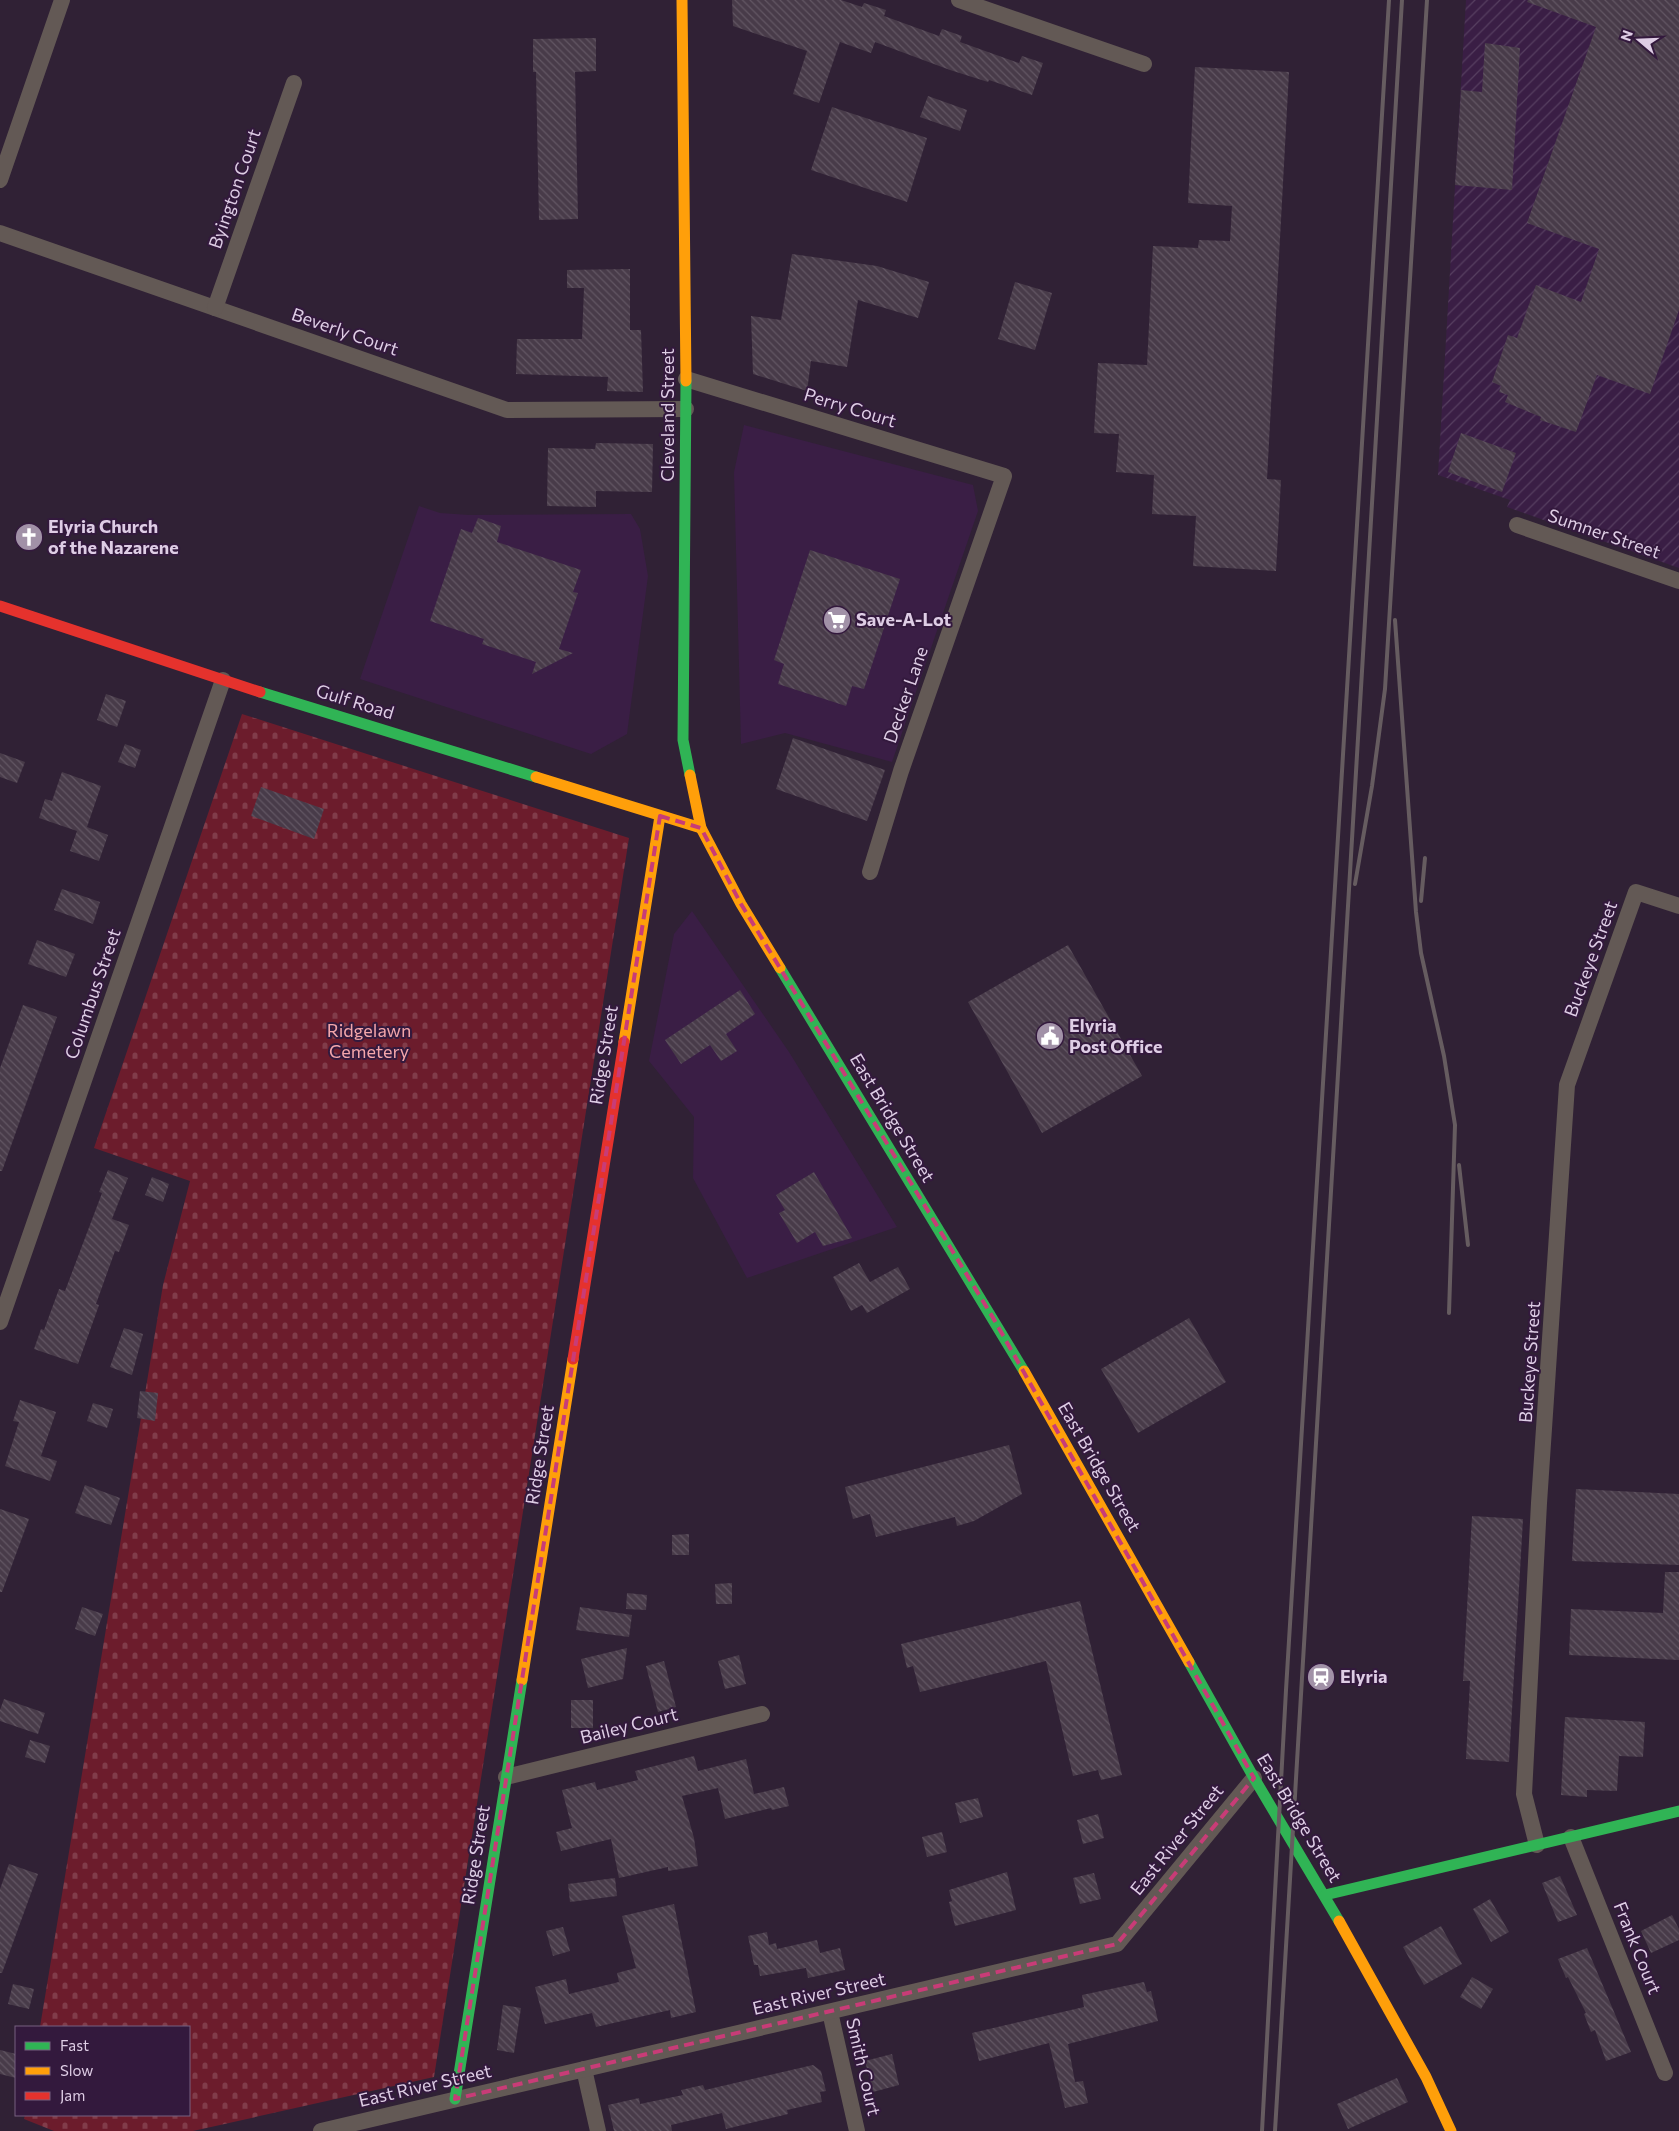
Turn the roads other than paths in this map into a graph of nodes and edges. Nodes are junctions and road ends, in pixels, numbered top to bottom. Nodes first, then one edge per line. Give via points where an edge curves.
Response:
1 (62, 0) edge
2 (682, 0) edge
3 (958, 0) edge
4 (1144, 64) dead end
5 (294, 83) dead end
6 (0, 180) edge
7 (0, 233) edge
8 (215, 308) junction
9 (686, 379) junction
10 (686, 409) junction
11 (1004, 476) joint
12 (1517, 525) dead end
13 (1679, 581) edge
14 (0, 606) edge
15 (223, 680) junction
16 (660, 816) junction
17 (701, 828) junction
18 (870, 872) dead end
19 (1679, 906) edge
20 (0, 1322) edge
21 (762, 1714) dead end
22 (506, 1777) junction
23 (1254, 1778) junction
24 (1679, 1811) edge
25 (1571, 1837) junction
26 (1537, 1845) junction
27 (1325, 1895) junction
28 (830, 2012) junction
29 (584, 2069) junction
30 (1665, 2073) dead end
31 (455, 2099) junction
32 (382, 2124) edge
33 (321, 2131) edge
34 (598, 2131) edge
35 (857, 2131) edge
36 (1451, 2131) edge

1 - 6 street
2 - 9 street, Cleveland Street
3 - 4 street
5 - 8 street, Byington Court
7 - 8 street, Beverly Court
8 - 10 street, Beverly Court via 507,410
9 - 10 street, Cleveland Street
9 - 11 street, Perry Court
10 - 17 street, Cleveland Street via 683,740
11 - 18 street, Decker Lane
12 - 13 street, Sumner Street
14 - 15 street, Gulf Road
15 - 16 street, Gulf Road
15 - 20 street, Columbus Street
16 - 17 street, Gulf Road
16 - 22 street, Ridge Street
17 - 23 street, East Bridge Street via 741,904 992,1316
19 - 26 street, Buckeye Street via 1636,892 1567,1085 1525,1765 1524,1794
21 - 22 street, Bailey Court
22 - 31 street, Ridge Street
23 - 27 street, East Bridge Street
23 - 28 street, East River Street via 1117,1944
24 - 25 street
25 - 26 street
25 - 30 street, Frank Court
26 - 27 street
27 - 36 street, East Bridge Street via 1426,2077
28 - 29 street, East River Street
28 - 35 street, Smith Court
29 - 31 street, East River Street
29 - 34 street
31 - 32 street, East River Street
32 - 33 street, East River Street

